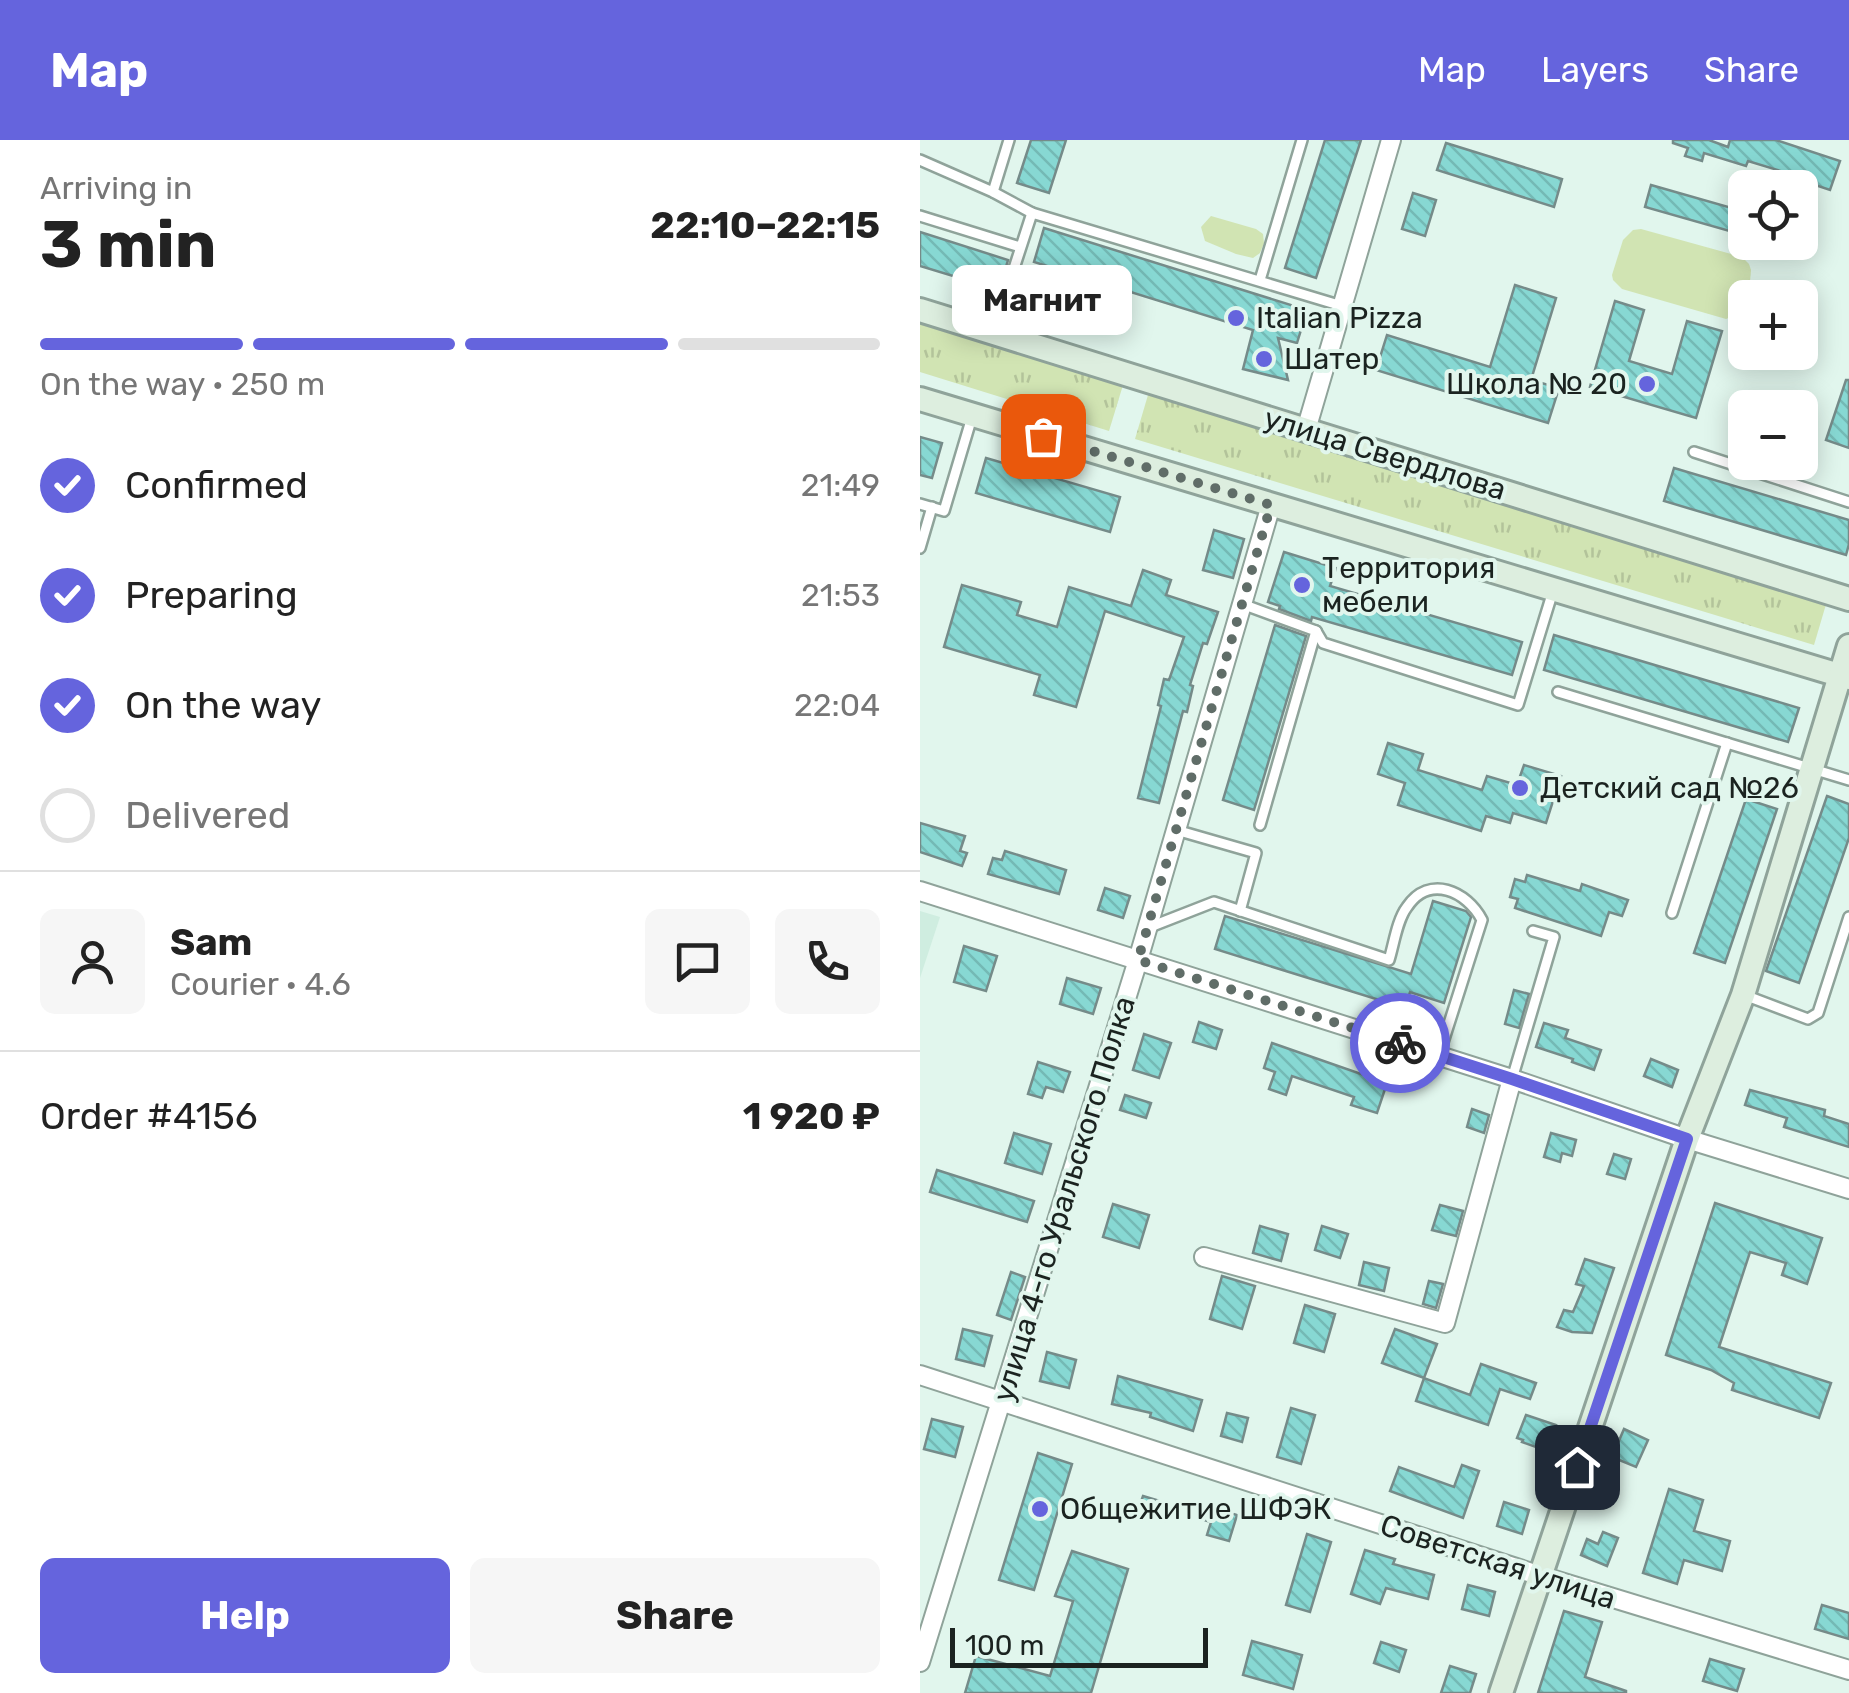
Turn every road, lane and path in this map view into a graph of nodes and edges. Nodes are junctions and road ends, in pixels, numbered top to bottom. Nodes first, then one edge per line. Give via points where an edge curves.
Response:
1 (1009, 140) edge
2 (1302, 140) edge
3 (1391, 140) edge
4 (920, 160) edge
5 (993, 192) junction
6 (1032, 213) junction
7 (920, 216) edge
8 (1020, 247) junction
9 (1260, 280) junction
10 (1342, 306) junction
11 (920, 310) edge
12 (993, 332) junction
13 (920, 399) edge
14 (972, 415) junction
15 (1306, 430) junction
16 (1694, 452) dead end
17 (1849, 502) edge
18 (920, 504) edge
19 (1271, 505) junction
20 (932, 508) junction
21 (920, 548) edge
22 (1554, 590) junction
23 (1849, 599) edge
24 (1242, 604) junction
25 (1316, 631) junction
26 (1849, 646) edge
27 (1844, 676) edge
28 (1558, 692) dead end
29 (1727, 743) junction
30 (1812, 768) junction
31 (1849, 780) edge
32 (1260, 825) dead end
33 (1176, 830) junction
34 (920, 892) edge
35 (1240, 911) junction
36 (1672, 913) dead end
37 (1848, 922) edge
38 (1148, 928) junction
39 (1532, 931) dead end
40 (1138, 960) junction
41 (1743, 995) junction
42 (1439, 1056) junction
43 (1512, 1079) junction
44 (1687, 1139) junction
45 (1849, 1189) edge
46 (1204, 1257) dead end
47 (920, 1376) edge
48 (1001, 1401) junction
49 (1541, 1576) junction
50 (920, 1662) edge
51 (1849, 1670) edge
52 (1500, 1693) edge

1 - 5 lane
2 - 9 lane
3 - 10 street
4 - 5 lane
5 - 6 lane
6 - 8 lane
6 - 9 lane
7 - 8 lane
8 - 12 lane
9 - 10 lane
10 - 15 street
11 - 12 main road, улица Свердлова
12 - 15 main road, улица Свердлова
13 - 14 main road
14 - 19 main road
14 - 20 lane via 944,511
15 - 23 main road, улица Свердлова
16 - 17 lane
18 - 20 lane
19 - 22 main road
19 - 24 street, улица 4-го Уральского Полка
20 - 21 lane
22 - 25 lane via 1518,705 1323,643
22 - 27 main road
24 - 25 lane
24 - 33 street, улица 4-го Уральского Полка
25 - 32 lane
26 - 27 main road
27 - 30 main road
28 - 29 lane
29 - 30 lane
29 - 36 lane
30 - 31 lane
30 - 41 main road
33 - 35 lane via 1256,853
33 - 38 street, улица 4-го Уральского Полка
34 - 40 street
35 - 38 lane via 1214,902
35 - 42 lane via 1389,960 1406,908 1422,891 1442,887 1460,896 1482,920
37 - 41 lane via 1818,1013 1808,1019
38 - 40 street, улица 4-го Уральского Полка
39 - 43 lane via 1554,937
40 - 42 street
40 - 48 street, улица 4-го Уральского Полка
41 - 44 main road
42 - 43 street
43 - 44 street
43 - 46 street via 1445,1323
44 - 45 street
44 - 49 main road
47 - 48 street, Советская улица
48 - 49 street, Советская улица
48 - 50 street, улица 4-го Уральского Полка
49 - 51 street, Советская улица
49 - 52 main road

